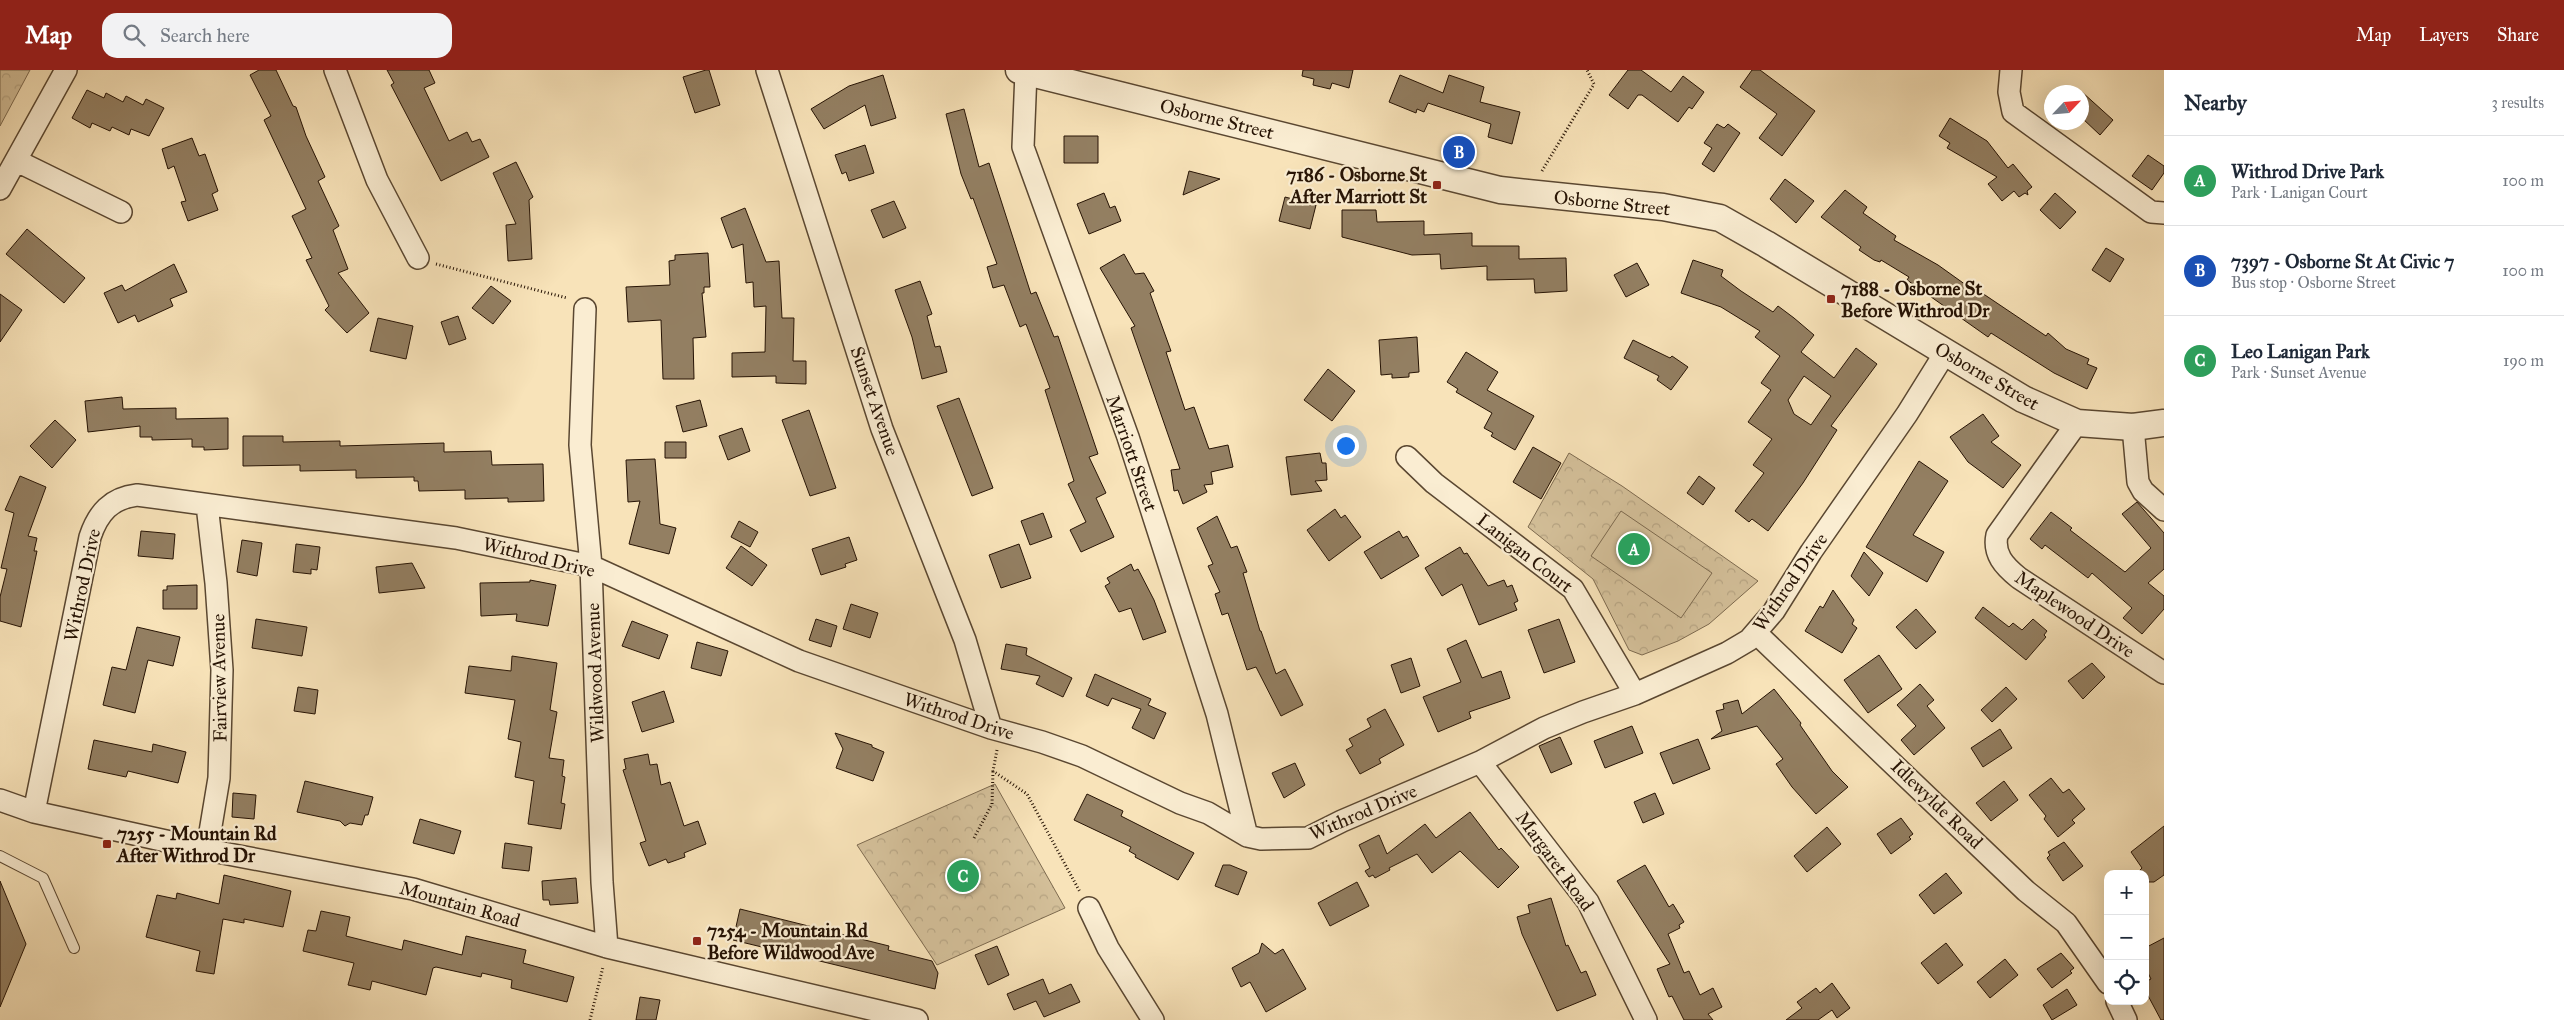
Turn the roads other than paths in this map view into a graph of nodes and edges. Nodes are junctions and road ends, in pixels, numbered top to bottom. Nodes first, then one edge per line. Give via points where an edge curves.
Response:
1 (66, 70) edge
2 (335, 70) edge
3 (767, 70) edge
4 (1022, 71) edge
5 (2010, 76) edge
6 (17, 161) junction
7 (0, 189) edge
8 (121, 212) dead end
9 (2164, 213) edge
10 (418, 258) road end
11 (585, 309) road end
12 (1945, 353) junction
13 (2077, 423) junction
14 (2164, 423) edge
15 (2133, 427) junction
16 (1406, 457) dead end
17 (206, 505) junction
18 (2164, 510) edge
19 (591, 566) junction
20 (1756, 633) junction
21 (2164, 673) edge
22 (1635, 694) junction
23 (991, 728) junction
24 (1480, 762) junction
25 (0, 801) edge
26 (34, 812) junction
27 (1246, 836) junction
28 (207, 850) junction
29 (0, 856) edge
30 (1089, 908) road end
31 (608, 947) junction
32 (74, 948) dead end
33 (2104, 977) edge
34 (2119, 1005) edge
35 (917, 1020) edge
36 (1153, 1020) edge
37 (1646, 1020) edge
38 (2126, 1020) edge

1 - 6 street
2 - 10 street via 377,180
3 - 23 street, Sunset Avenue via 882,429 965,640
4 - 12 street, Osborne Street via 1500,190 1658,207 1720,218
4 - 27 street, Marriott Street via 1023,147 1131,446 1217,714
5 - 9 street via 2013,112 2151,212
6 - 7 street
6 - 8 street
11 - 19 street, Wildwood Avenue via 580,445
12 - 13 street, Osborne Street via 2023,399
12 - 20 street, Withrod Drive via 1907,414
13 - 15 street, Osborne Street
13 - 21 street, Maplewood Drive via 1997,535 1998,556 2019,578
14 - 15 street, Osborne Street
15 - 18 street via 2138,482
16 - 22 street, Lanigan Court via 1434,483 1574,589
17 - 19 street, Withrod Drive via 256,509 456,538
17 - 26 street, Withrod Drive via 128,496 110,504 97,518 86,549
17 - 28 street, Fairview Avenue via 222,670 219,778
19 - 23 street, Withrod Drive via 799,661
19 - 31 street, Wildwood Avenue via 602,882
20 - 22 street, Withrod Drive via 1727,653
20 - 33 street, Idlewylde Road via 2026,891 2066,923
22 - 24 street, Withrod Drive via 1544,728
23 - 27 street, Withrod Drive via 1082,756 1208,813
24 - 27 street, Withrod Drive via 1308,838 1261,839
24 - 37 street, Margaret Road via 1588,902
25 - 26 street, Mountain Road
26 - 28 street, Mountain Road
28 - 31 street, Mountain Road via 413,889
29 - 32 lane via 42,878
30 - 36 street via 1108,948
31 - 35 street, Mountain Road
34 - 38 street

